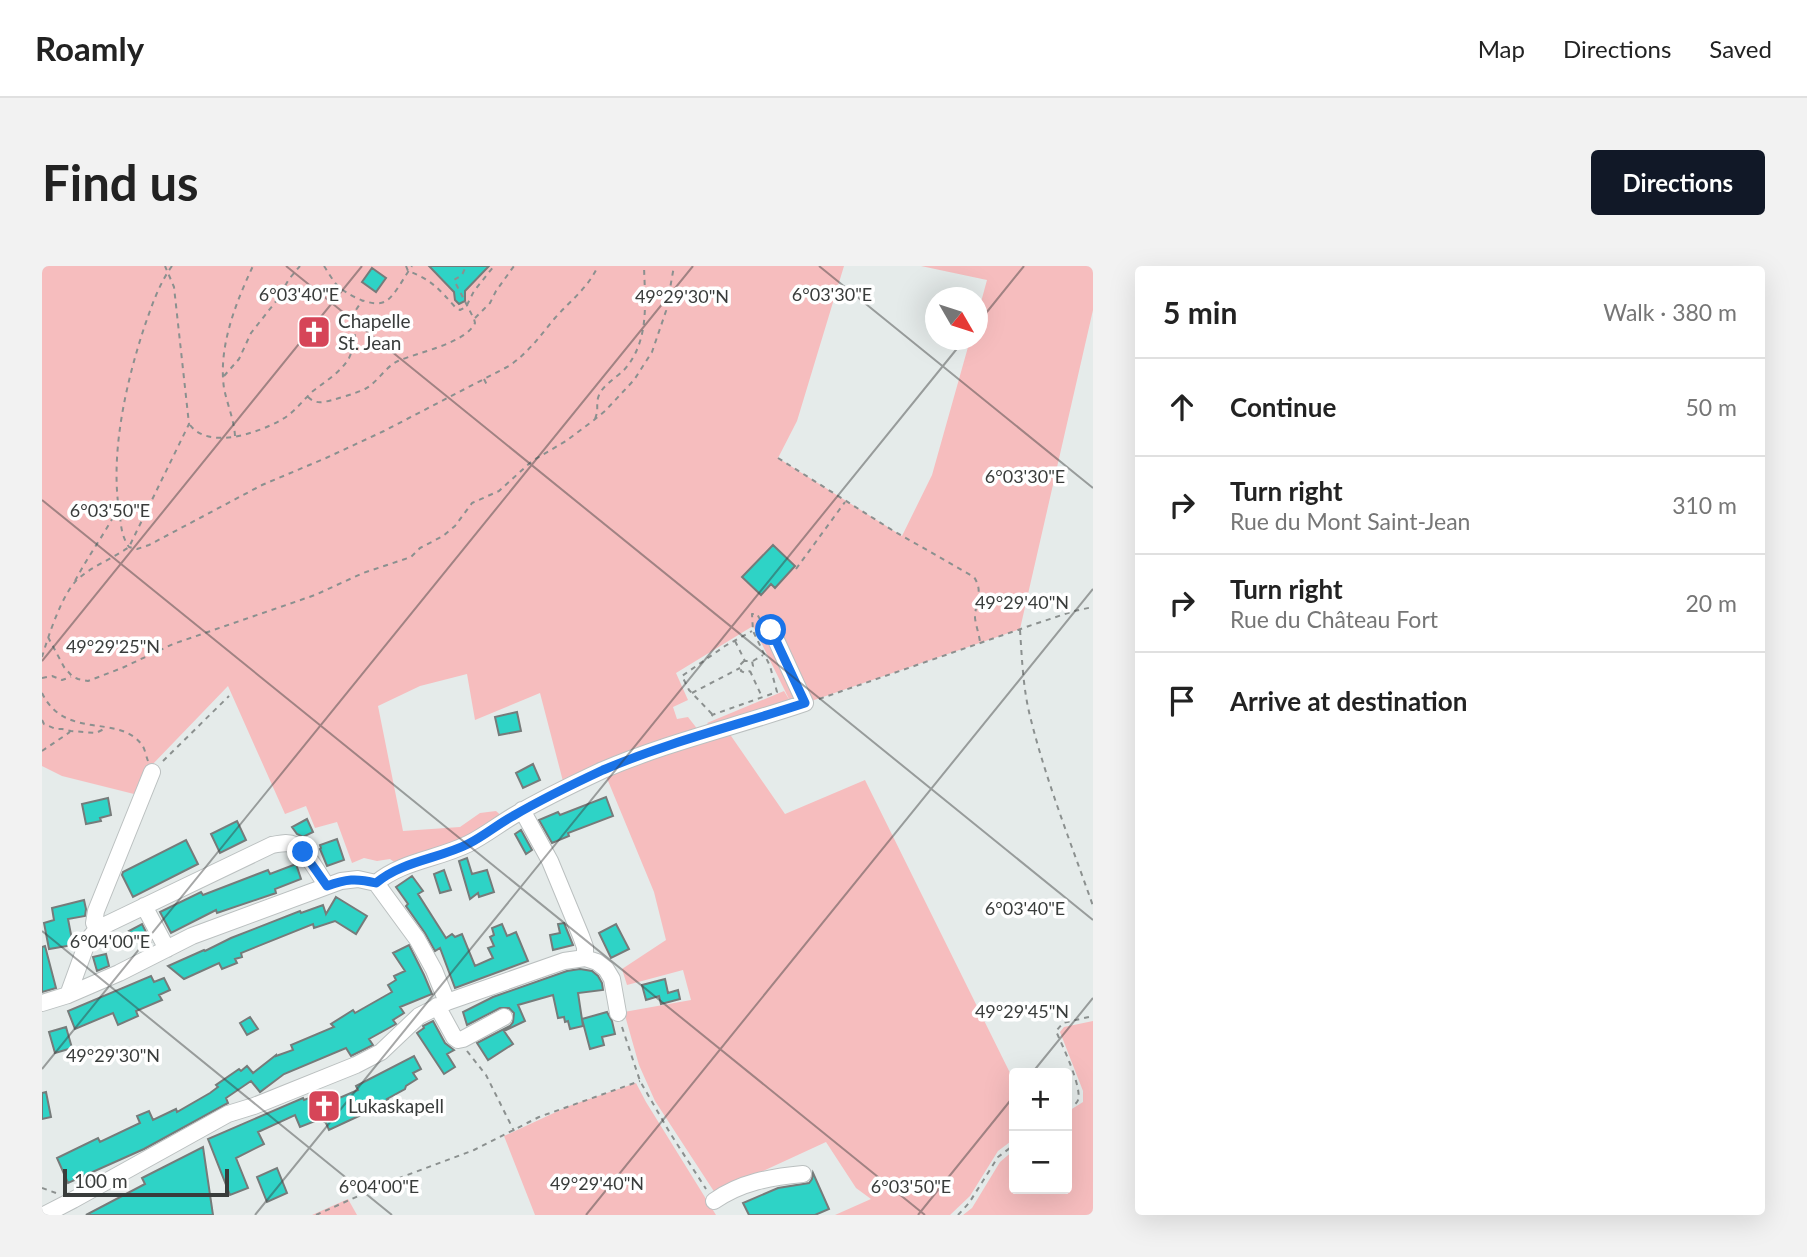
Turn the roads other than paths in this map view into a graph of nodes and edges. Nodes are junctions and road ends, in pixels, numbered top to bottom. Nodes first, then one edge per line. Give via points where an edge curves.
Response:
1 (771, 629) dead end
2 (152, 772) road end
3 (522, 810) junction
4 (376, 883) junction
5 (327, 886) junction
6 (144, 906) junction
7 (97, 929) junction
8 (167, 949) junction
9 (585, 958) junction
10 (68, 995) junction
11 (42, 1003) edge
12 (442, 1004) junction
13 (618, 1013) road end
14 (504, 1017) dead end
15 (803, 1174) dead end
16 (712, 1198) road end
17 (44, 1215) edge

1 - 3 street via 805,703 716,722
2 - 7 street via 96,912
3 - 4 street via 468,844 401,867
3 - 9 street via 582,936
4 - 5 street via 358,879
4 - 12 street via 434,970
5 - 6 street via 303,852 284,843
5 - 8 street
6 - 7 street
6 - 8 street
7 - 10 street via 88,940
8 - 10 street
9 - 12 street via 564,961
9 - 13 street via 606,969 612,979
10 - 11 street
12 - 14 street via 458,1040
12 - 17 street via 419,1016 381,1052 228,1114
15 - 16 street via 769,1177

